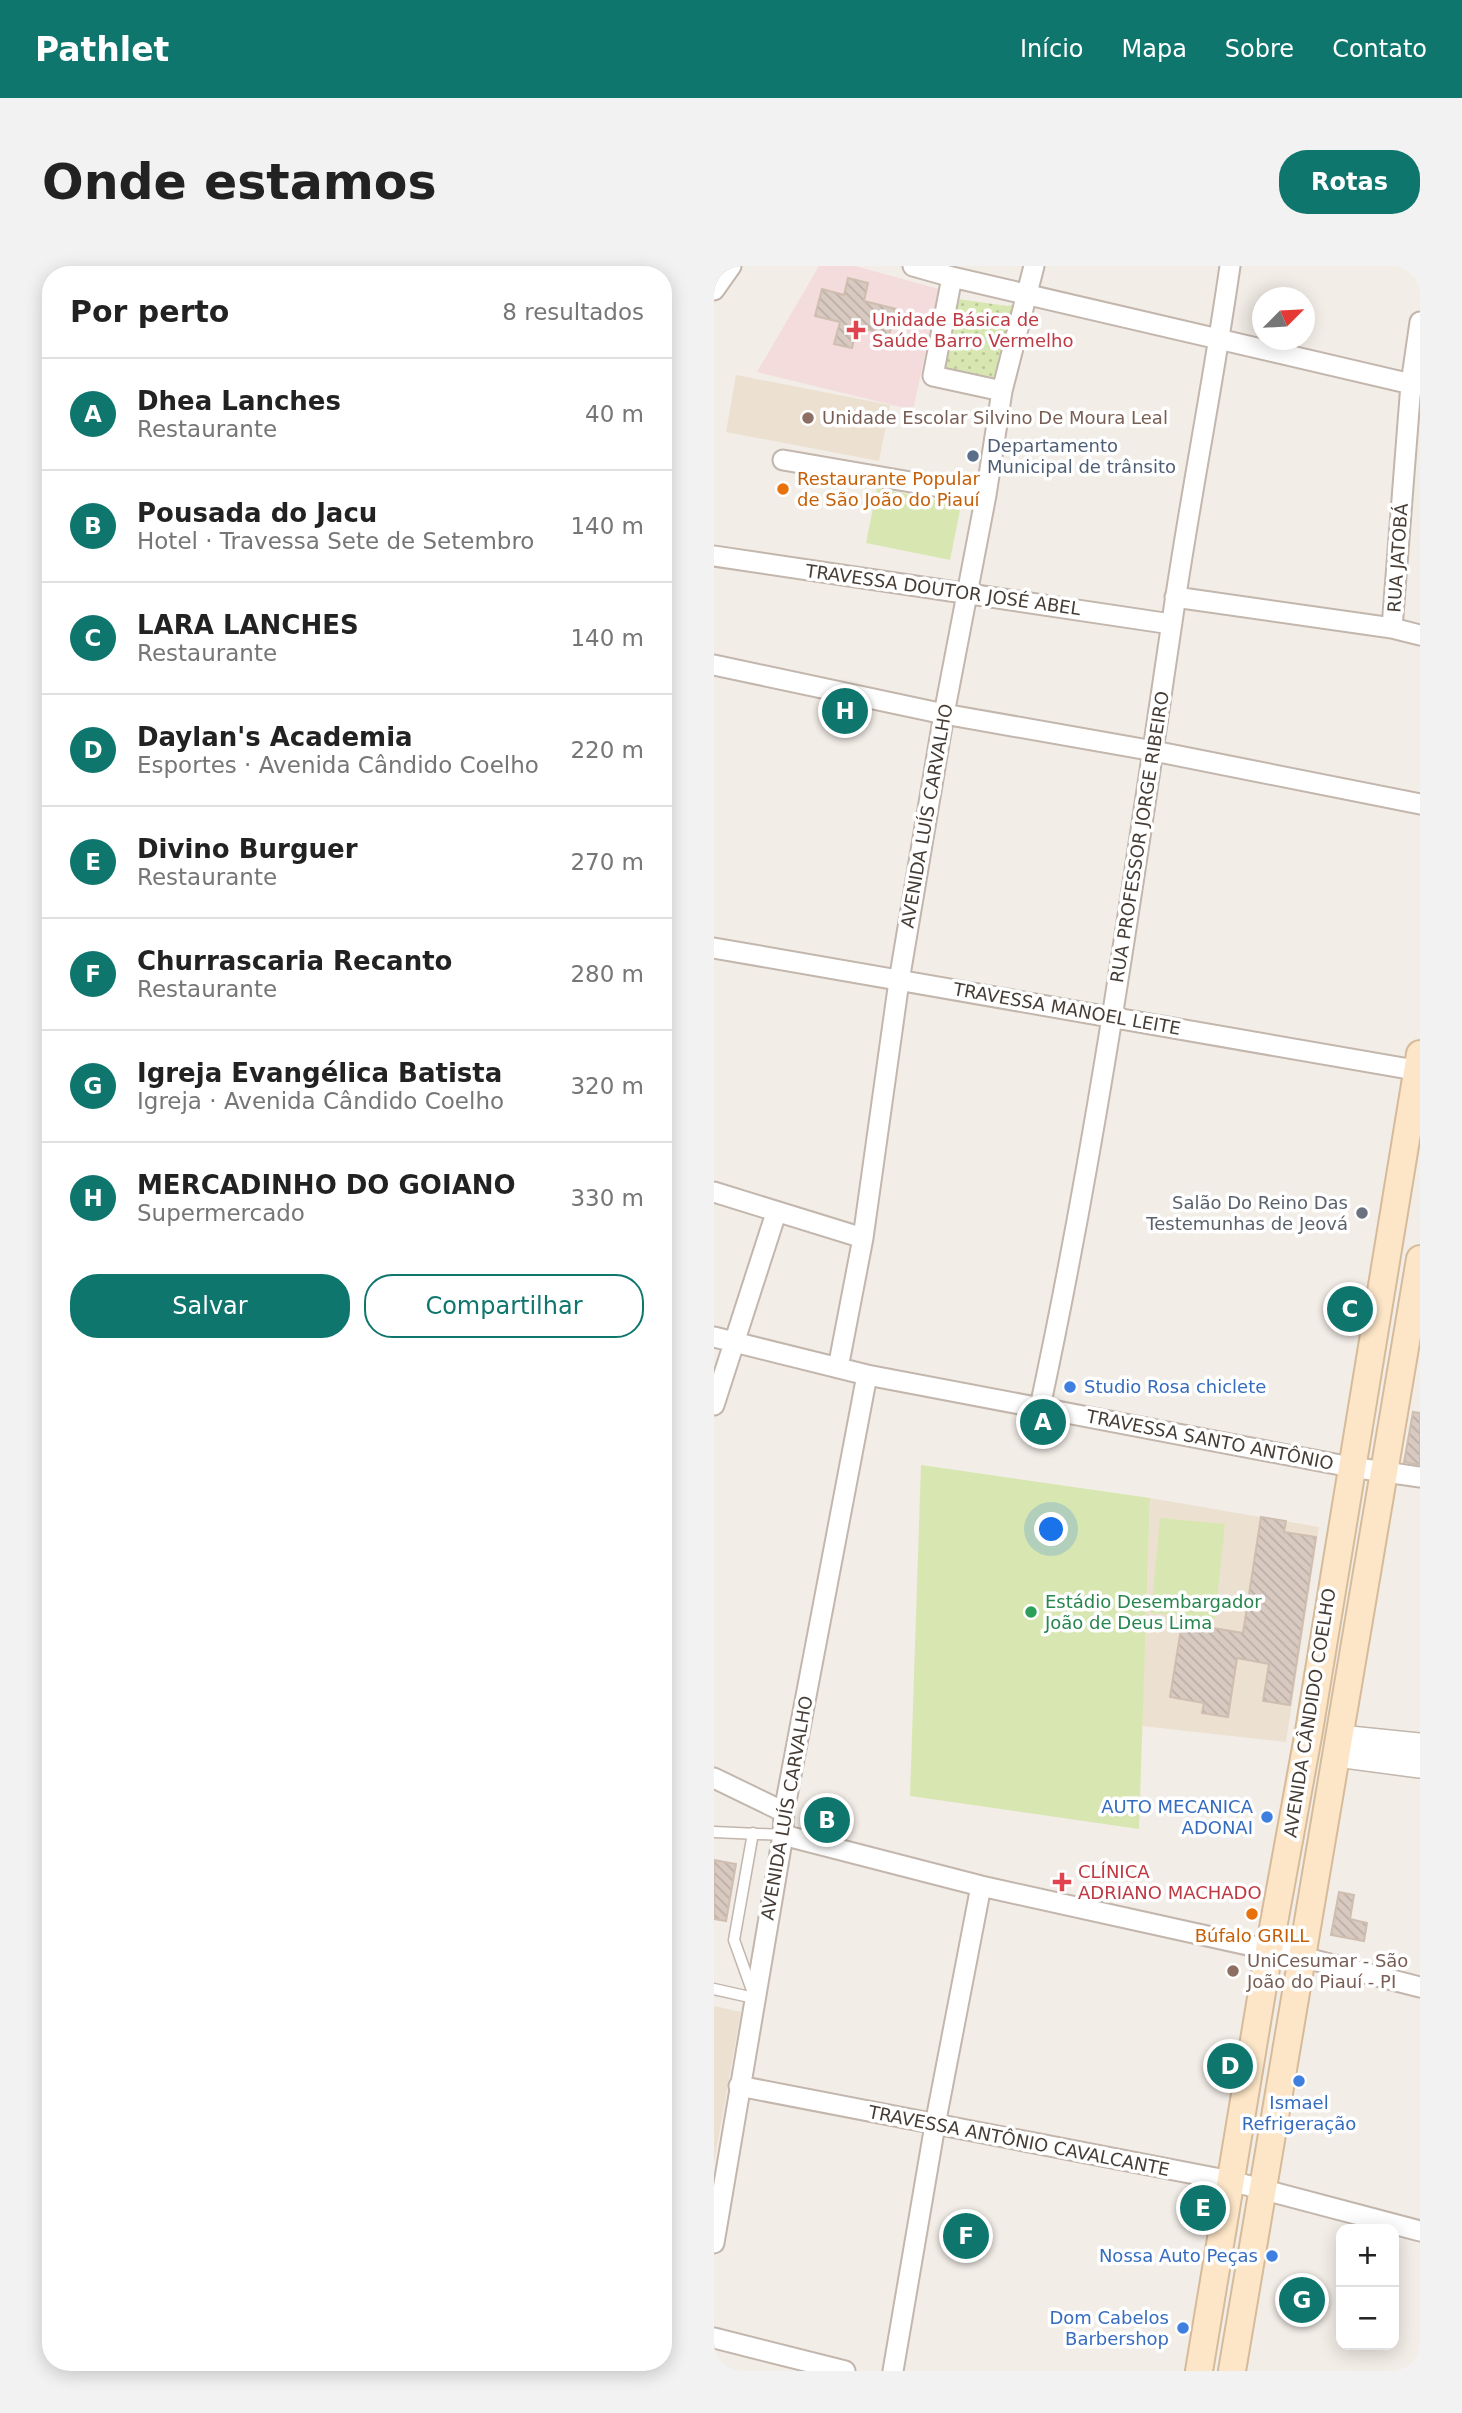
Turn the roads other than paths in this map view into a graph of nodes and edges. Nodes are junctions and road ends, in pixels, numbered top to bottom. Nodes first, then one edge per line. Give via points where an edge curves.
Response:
1 (731, 266) edge
2 (913, 266) edge
3 (1034, 266) edge
4 (1230, 266) edge
5 (952, 277) junction
6 (714, 290) edge
7 (1027, 293) junction
8 (1420, 322) edge
9 (1220, 338) junction
10 (1416, 385) edge
11 (1002, 391) junction
12 (783, 460) dead end
13 (986, 495) junction
14 (714, 556) edge
15 (968, 592) junction
16 (1175, 597) junction
17 (1171, 624) junction
18 (1392, 628) junction
19 (1420, 635) edge
20 (714, 666) edge
21 (944, 714) junction
22 (1154, 751) junction
23 (1420, 804) edge
24 (714, 948) edge
25 (899, 981) junction
26 (1112, 1016) junction
27 (1419, 1065) edge
28 (714, 1192) edge
29 (776, 1213) junction
30 (863, 1238) junction
31 (1420, 1259) edge
32 (714, 1337) edge
33 (734, 1341) junction
34 (838, 1368) junction
35 (867, 1375) junction
36 (714, 1405) edge
37 (1040, 1407) junction
38 (1351, 1467) junction
39 (1382, 1472) junction
40 (1420, 1477) edge
41 (1420, 1745) edge
42 (1338, 1746) junction
43 (1420, 1766) edge
44 (714, 1777) edge
45 (784, 1812) junction
46 (714, 1832) edge
47 (753, 1833) junction
48 (783, 1835) junction
49 (981, 1886) junction
50 (1269, 1950) junction
51 (1302, 1957) junction
52 (1420, 1987) edge
53 (714, 1989) edge
54 (754, 1997) junction
55 (739, 2086) junction
56 (935, 2125) junction
57 (1231, 2181) junction
58 (1262, 2189) junction
59 (1420, 2231) edge
60 (714, 2244) edge
61 (714, 2338) edge
62 (845, 2371) edge
63 (893, 2371) edge
64 (1199, 2371) edge
65 (1232, 2371) edge

1 - 6 street
2 - 5 street
3 - 7 street, AVENIDA LUÍS CARVALHO
4 - 9 street, RUA PROFESSOR JORGE RIBEIRO
5 - 7 street
5 - 11 street via 933,376
7 - 9 street
7 - 11 street, AVENIDA LUÍS CARVALHO
8 - 10 street, RUA JATOBÁ
9 - 10 street
9 - 16 street, RUA PROFESSOR JORGE RIBEIRO
10 - 18 street, RUA JATOBÁ
11 - 13 street, AVENIDA LUÍS CARVALHO
12 - 13 street
13 - 15 street, AVENIDA LUÍS CARVALHO
14 - 15 street, TRAVESSA DOUTOR JOSÉ ABEL
15 - 17 street, TRAVESSA DOUTOR JOSÉ ABEL
15 - 21 street, AVENIDA LUÍS CARVALHO
16 - 17 street, RUA PROFESSOR JORGE RIBEIRO
16 - 18 street
17 - 22 street, RUA PROFESSOR JORGE RIBEIRO
18 - 19 street
20 - 21 street
21 - 22 street
21 - 25 street, AVENIDA LUÍS CARVALHO
22 - 23 street
22 - 26 street, RUA PROFESSOR JORGE RIBEIRO
24 - 25 street, TRAVESSA MANOEL LEITE
25 - 26 street, TRAVESSA MANOEL LEITE
25 - 30 street, AVENIDA LUÍS CARVALHO
26 - 27 street, TRAVESSA MANOEL LEITE
26 - 37 street, RUA PROFESSOR JORGE RIBEIRO
27 - 38 main road, AVENIDA CÂNDIDO COELHO
28 - 29 street
29 - 30 street
29 - 33 street
30 - 34 street, AVENIDA LUÍS CARVALHO
31 - 39 main road, AVENIDA CÂNDIDO COELHO
32 - 33 street, TRAVESSA SANTO ANTÔNIO
33 - 34 street, TRAVESSA SANTO ANTÔNIO
33 - 36 street
34 - 35 street, TRAVESSA SANTO ANTÔNIO
35 - 37 street, TRAVESSA SANTO ANTÔNIO
35 - 45 street, AVENIDA LUÍS CARVALHO
37 - 38 street, TRAVESSA SANTO ANTÔNIO
38 - 39 street, TRAVESSA SANTO ANTÔNIO
38 - 50 main road, AVENIDA CÂNDIDO COELHO
39 - 40 street, TRAVESSA SANTO ANTÔNIO
39 - 42 main road, AVENIDA CÂNDIDO COELHO
41 - 42 street
42 - 43 street
42 - 51 main road, AVENIDA CÂNDIDO COELHO
44 - 45 street
45 - 48 street, AVENIDA LUÍS CARVALHO
46 - 47 lane
47 - 48 lane
47 - 54 lane via 734,1940
48 - 49 street
48 - 54 street, AVENIDA LUÍS CARVALHO
49 - 50 street
49 - 56 street
50 - 51 street
50 - 57 main road, AVENIDA CÂNDIDO COELHO
51 - 52 street
51 - 58 main road, AVENIDA CÂNDIDO COELHO
53 - 54 lane
54 - 55 street, AVENIDA LUÍS CARVALHO
55 - 56 street, TRAVESSA ANTÔNIO CAVALCANTE
55 - 60 street, AVENIDA LUÍS CARVALHO
56 - 57 street, TRAVESSA ANTÔNIO CAVALCANTE
56 - 63 street
57 - 58 street, TRAVESSA ANTÔNIO CAVALCANTE
57 - 64 main road, AVENIDA CÂNDIDO COELHO
58 - 59 street, TRAVESSA ANTÔNIO CAVALCANTE
58 - 65 main road, AVENIDA CÂNDIDO COELHO
61 - 62 street

